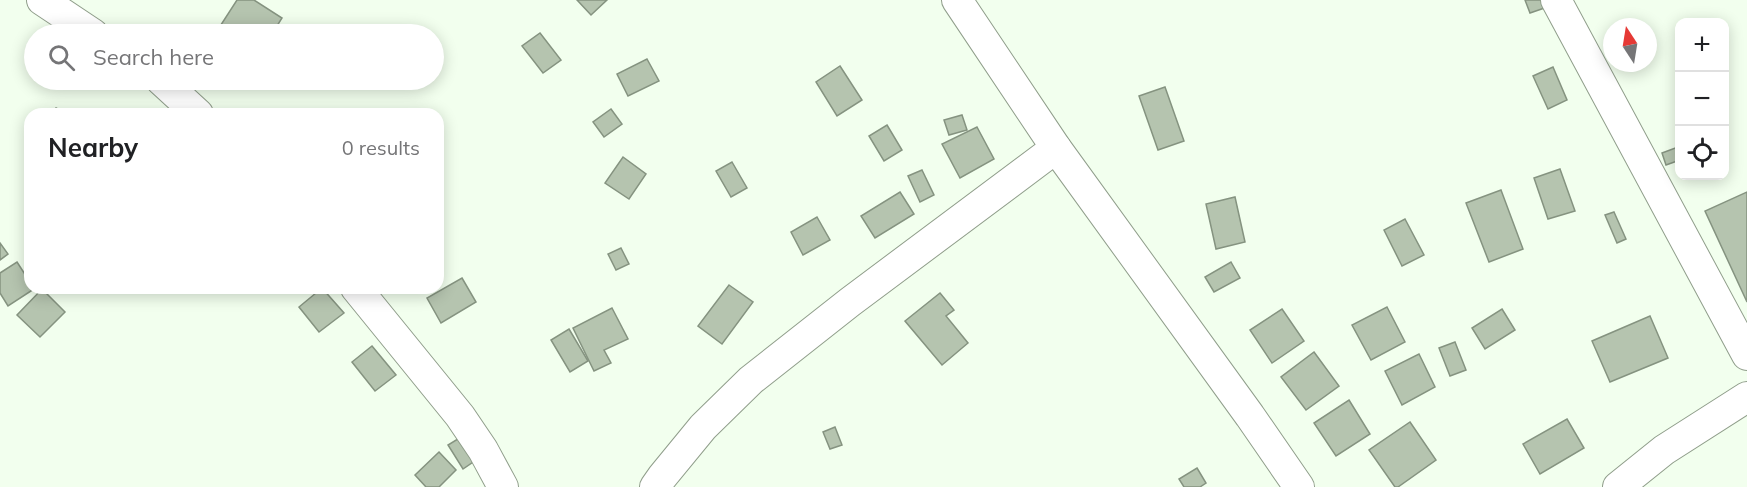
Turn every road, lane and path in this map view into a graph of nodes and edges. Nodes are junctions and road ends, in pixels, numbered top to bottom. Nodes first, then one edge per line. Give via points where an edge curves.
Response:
1 (42, 0) edge
2 (957, 0) edge
3 (1556, 0) edge
4 (78, 24) edge
5 (172, 90) edge
6 (191, 108) edge
7 (1056, 148) junction
8 (361, 294) edge
9 (1747, 355) edge
10 (1747, 397) edge
11 (503, 487) edge
12 (655, 487) edge
13 (1299, 487) edge
14 (1618, 487) edge

1 - 4 street
2 - 7 street
3 - 9 street
5 - 6 street
7 - 12 street via 751,380 704,427
7 - 13 street
8 - 11 street via 460,417
10 - 14 street via 1664,450

